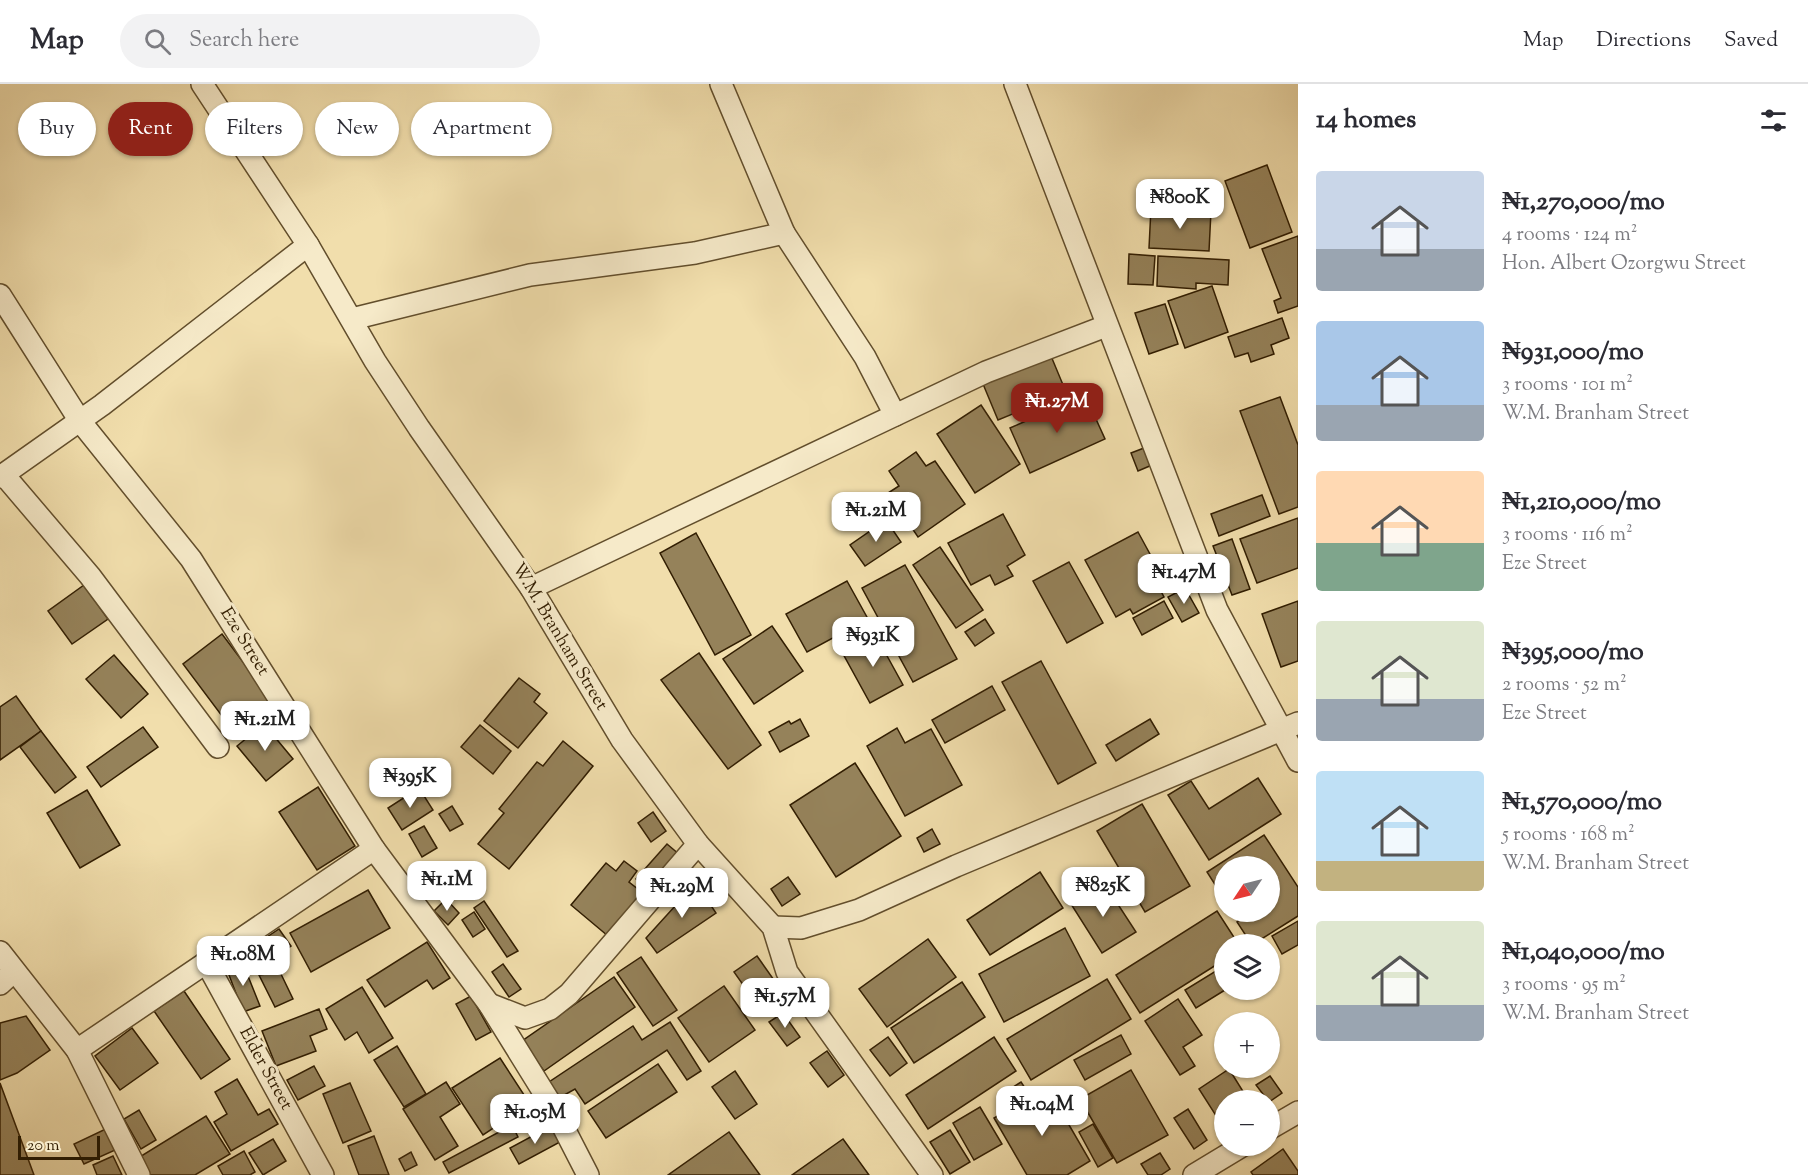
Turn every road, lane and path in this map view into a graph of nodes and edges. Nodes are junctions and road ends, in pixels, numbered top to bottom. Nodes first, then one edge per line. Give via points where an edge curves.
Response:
1 (202, 84) edge
2 (721, 84) edge
3 (1016, 84) edge
4 (784, 232) junction
5 (308, 245) junction
6 (0, 295) edge
7 (352, 319) junction
8 (1106, 326) junction
9 (895, 415) junction
10 (80, 421) junction
11 (2, 476) edge
12 (531, 588) junction
13 (1289, 727) edge
14 (218, 747) dead end
15 (1298, 761) edge
16 (698, 844) junction
17 (374, 849) junction
18 (773, 927) junction
19 (0, 952) edge
20 (206, 962) junction
21 (7, 977) edge
22 (489, 1004) junction
23 (77, 1050) junction
24 (1298, 1112) edge
25 (1280, 1123) edge
26 (1225, 1156) edge
27 (139, 1175) edge
28 (323, 1175) edge
29 (588, 1175) edge
30 (932, 1175) edge
31 (1194, 1175) edge

1 - 5 street, W.M. Branham Street
2 - 4 street
3 - 8 street
4 - 7 street via 694,253 530,275
4 - 9 street via 865,357
5 - 7 street, W.M. Branham Street
5 - 10 street
6 - 10 street, Eze Street
7 - 12 street, W.M. Branham Street via 419,428
8 - 9 street via 986,372
8 - 13 street via 1217,610
9 - 12 street
10 - 11 street
10 - 17 street, Eze Street via 191,559
11 - 14 street via 90,576
12 - 16 street, W.M. Branham Street via 622,740
13 - 15 street
13 - 18 street via 966,861 859,910 801,928
16 - 18 street, W.M. Branham Street
16 - 22 street via 569,994 550,1009 525,1018
17 - 20 street
17 - 22 street, Eze Street
18 - 30 street, W.M. Branham Street via 787,972
19 - 21 street
20 - 23 street
20 - 28 street, Elder Street
21 - 23 street
22 - 29 street, Eze Street via 554,1109
23 - 27 street
24 - 25 street
26 - 31 street

